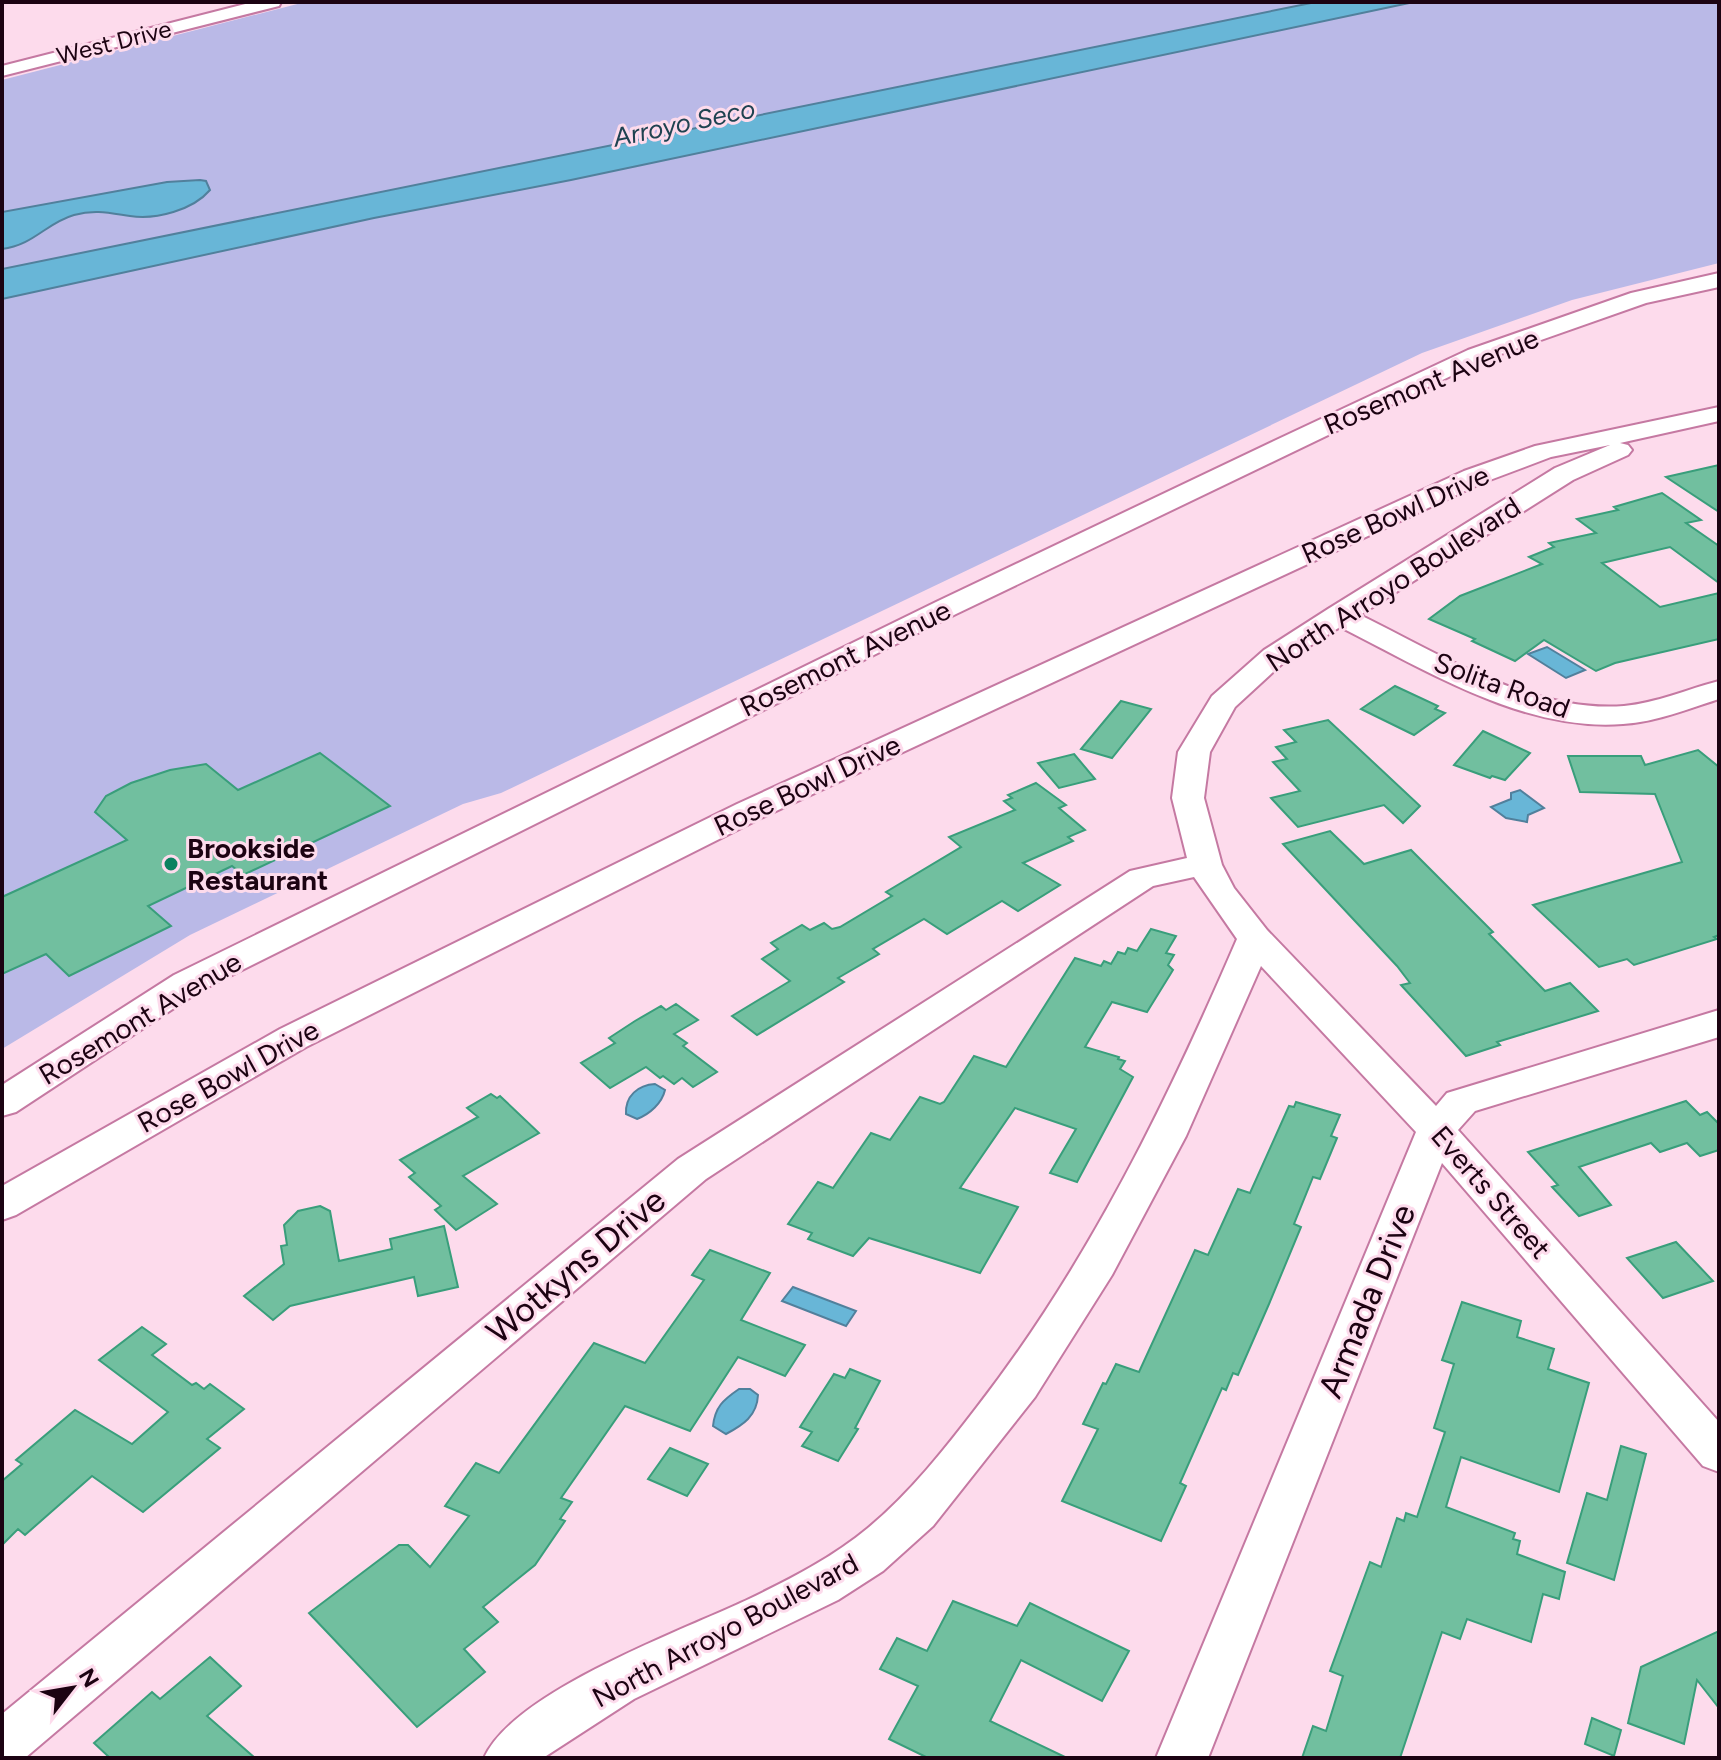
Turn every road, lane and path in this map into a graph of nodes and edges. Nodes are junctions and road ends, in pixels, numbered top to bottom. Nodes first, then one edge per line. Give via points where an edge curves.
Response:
1 (273, 2) edge
2 (2, 71) edge
3 (1719, 280) edge
4 (1712, 422) edge
5 (1641, 433) junction
6 (1338, 615) junction
7 (1719, 690) edge
8 (1205, 865) junction
9 (1255, 938) junction
10 (1719, 1022) edge
11 (2, 1103) edge
12 (1436, 1130) junction
13 (2, 1205) edge
14 (1719, 1453) edge
15 (2, 1750) edge
16 (510, 1758) edge
17 (1182, 1758) edge

1 - 2 street, West Drive
3 - 11 street, Rosemont Avenue via 1639,298 1476,355 1255,459 187,983
4 - 5 street, North Arroyo Boulevard
5 - 6 street, North Arroyo Boulevard via 1615,453 1564,474
5 - 13 street, Rose Bowl Drive via 1544,451 1473,477 749,811 293,1038
6 - 7 street, Solita Road via 1476,681 1585,715 1625,715
6 - 8 street, North Arroyo Boulevard via 1274,656 1223,702 1194,752 1188,798
8 - 9 street, North Arroyo Boulevard
8 - 15 street, Wotkyns Drive via 1142,878 692,1169
9 - 12 street, Everts Street
9 - 16 street, North Arroyo Boulevard via 1154,1166 1091,1275 1017,1391 924,1507 849,1569 737,1630 628,1677 523,1743
10 - 12 street, Armada Drive via 1461,1102
12 - 14 street, Everts Street
12 - 17 street, Armada Drive

